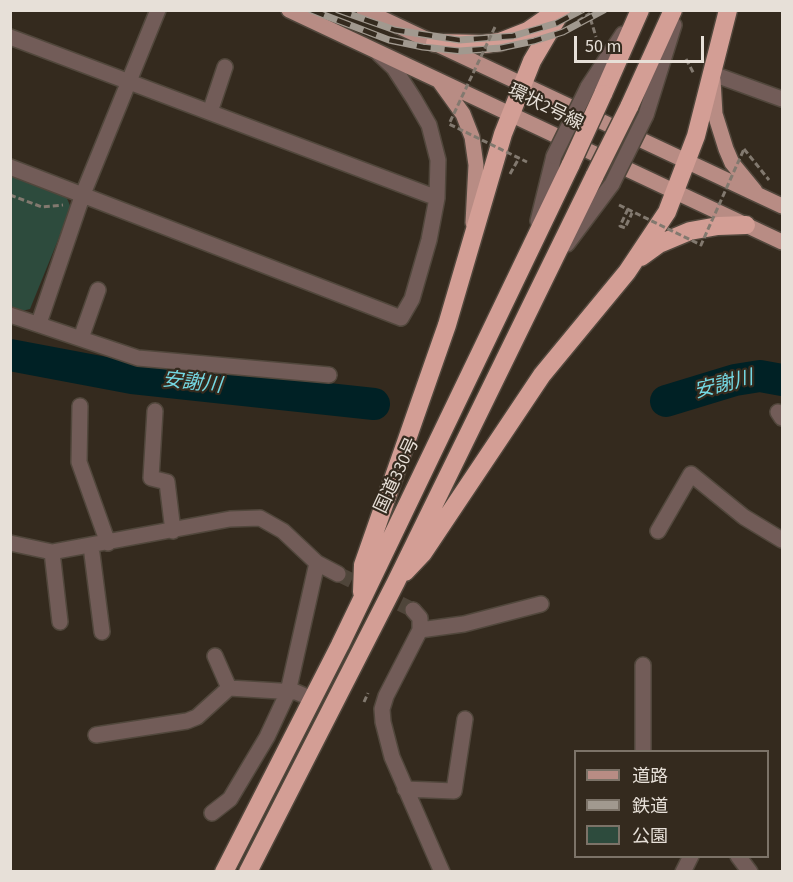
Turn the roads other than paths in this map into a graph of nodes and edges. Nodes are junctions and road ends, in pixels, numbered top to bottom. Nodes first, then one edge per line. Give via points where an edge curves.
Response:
1 (158, 10) edge
2 (289, 10) edge
3 (364, 10) edge
4 (556, 10) edge
5 (639, 10) edge
6 (673, 10) edge
7 (678, 10) edge
8 (728, 10) edge
9 (565, 18) edge
10 (10, 37) edge
11 (435, 43) junction
12 (373, 48) junction
13 (225, 68) dead end
14 (713, 74) junction
15 (437, 78) junction
16 (131, 81) junction
17 (523, 84) junction
18 (596, 90) junction
19 (783, 99) edge
20 (210, 112) junction
21 (511, 113) junction
22 (688, 161) junction
23 (10, 167) edge
24 (83, 194) junction
25 (676, 194) junction
26 (757, 194) junction
27 (437, 198) junction
28 (783, 206) edge
29 (746, 225) junction
30 (536, 233) junction
31 (473, 241) junction
32 (783, 242) edge
33 (548, 270) junction
34 (627, 272) junction
35 (98, 290) dead end
36 (10, 315) edge
37 (39, 323) junction
38 (81, 338) junction
39 (329, 375) dead end
40 (81, 406) dead end
41 (155, 411) dead end
42 (173, 531) junction
43 (658, 531) dead end
44 (783, 540) edge
45 (10, 543) edge
46 (108, 543) junction
47 (91, 546) junction
48 (52, 552) junction
49 (317, 563) junction
50 (338, 574) tunnel mouth
51 (396, 582) junction
52 (361, 600) junction
53 (540, 604) dead end
54 (412, 610) tunnel mouth
55 (60, 622) dead end
56 (420, 630) junction
57 (102, 632) dead end
58 (215, 656) dead end
59 (643, 665) dead end
60 (229, 688) junction
61 (288, 692) junction
62 (312, 699) junction
63 (465, 719) dead end
64 (96, 735) dead end
65 (643, 750) edge
66 (405, 789) junction
67 (212, 813) dead end
68 (690, 858) edge
69 (740, 858) edge
70 (224, 872) edge
71 (248, 872) edge
72 (442, 872) edge
73 (683, 872) edge
74 (750, 872) edge

1 - 16 street
2 - 12 main road, 環状2号線
3 - 11 main road, 環状2号線
4 - 11 highway via 515,38 484,45
5 - 18 highway, 国道330号
6 - 33 highway, bridge
7 - 33 street, bridge via 646,115 612,184
8 - 14 highway
9 - 17 highway via 545,35
10 - 16 street
11 - 17 main road, 環状2号線
12 - 15 main road, 環状2号線
12 - 27 street via 394,68 429,125 438,160
13 - 20 street
14 - 19 street
14 - 22 highway
14 - 26 main road via 716,114 726,149 732,163
15 - 21 main road, 環状2号線
15 - 31 main road via 457,104 472,137 476,165
16 - 20 street
16 - 24 street
17 - 21 highway
17 - 22 main road, 環状2号線
18 - 30 highway, 国道330号, bridge via 571,164
18 - 30 street, bridge via 554,156
20 - 27 street
21 - 25 main road, 環状2号線
21 - 31 highway
22 - 25 highway
22 - 26 main road, 環状2号線
23 - 24 street
24 - 27 street via 401,318 421,273
24 - 37 street
25 - 29 main road, 環状2号線
25 - 34 highway
26 - 28 main road, 環状2号線
29 - 32 main road, 環状2号線
29 - 34 highway via 690,231 651,248
30 - 52 highway, 国道330号
31 - 52 highway via 363,565
33 - 51 highway
34 - 51 highway via 542,375 423,553
35 - 38 street
36 - 37 street
37 - 38 street
38 - 39 street via 138,358
40 - 46 street via 79,462
41 - 42 street via 151,478 167,482
42 - 46 street
42 - 49 street via 230,519 260,518 283,531
43 - 44 street via 691,474 744,518
45 - 48 street
46 - 47 street
47 - 48 street
47 - 57 street
48 - 55 street
49 - 50 street
49 - 61 street
51 - 71 highway
52 - 62 highway, 国道330号
53 - 56 street via 464,624
54 - 56 street via 420,618
56 - 66 street via 382,709 392,757
58 - 60 street
59 - 65 street
60 - 61 street
60 - 64 street via 197,717 187,721
61 - 62 street
61 - 67 street via 230,799
62 - 70 highway, 国道330号
63 - 66 street via 454,790
66 - 72 street
68 - 73 street
69 - 74 street

